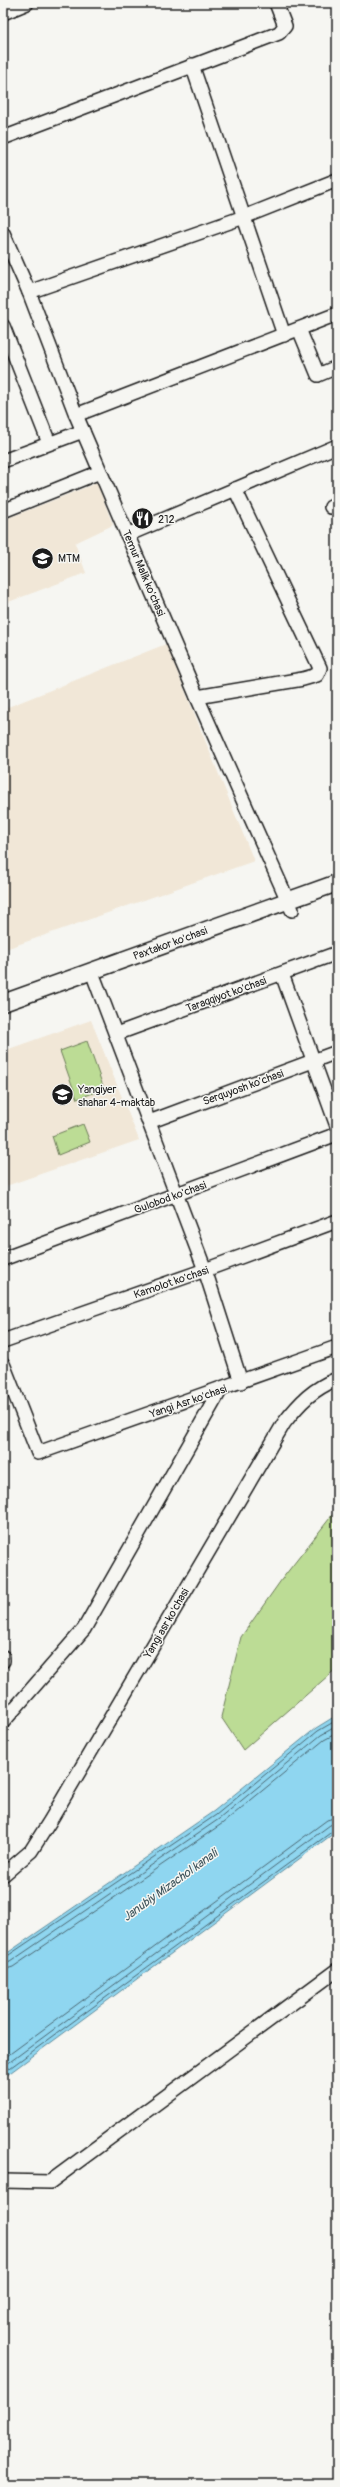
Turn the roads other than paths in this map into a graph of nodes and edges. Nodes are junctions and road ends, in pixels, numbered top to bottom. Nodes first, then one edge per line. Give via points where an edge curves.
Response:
1 (27, 3) edge
2 (276, 3) edge
3 (3, 13) edge
4 (192, 65) junction
5 (3, 138) edge
6 (337, 180) edge
7 (244, 217) junction
8 (3, 234) edge
9 (29, 292) junction
10 (337, 314) edge
11 (3, 326) edge
12 (299, 329) junction
13 (284, 335) junction
14 (337, 367) edge
15 (76, 415) junction
16 (83, 431) junction
17 (49, 444) junction
18 (337, 446) edge
19 (3, 461) edge
20 (100, 472) junction
21 (235, 489) junction
22 (3, 511) edge
23 (127, 535) junction
24 (197, 697) junction
25 (337, 883) edge
26 (337, 894) edge
27 (290, 905) junction
28 (337, 953) edge
29 (282, 974) junction
30 (95, 980) junction
31 (3, 1003) edge
32 (3, 1012) edge
33 (116, 1034) junction
34 (337, 1052) edge
35 (312, 1061) junction
36 (334, 1106) edge
37 (149, 1122) junction
38 (337, 1126) edge
39 (337, 1134) edge
40 (176, 1195) junction
41 (337, 1221) edge
42 (3, 1258) edge
43 (205, 1270) junction
44 (3, 1341) edge
45 (337, 1347) edge
46 (3, 1364) edge
47 (337, 1379) edge
48 (241, 1382) junction
49 (221, 1389) junction
50 (3, 1657) edge
51 (3, 1661) edge
52 (3, 1722) edge
53 (3, 1875) edge
54 (337, 1970) edge
55 (3, 2181) edge

1 - 3 street
2 - 4 street via 285,26 279,33
4 - 5 street
4 - 7 street
6 - 7 street
7 - 9 street
7 - 13 street
8 - 9 street, Temur Malik ko'chasi
9 - 15 street, Temur Malik ko'chasi
10 - 12 street
11 - 17 street
12 - 13 street
12 - 14 street via 318,375
13 - 15 street
15 - 16 street, Temur Malik ko'chasi
16 - 17 street
16 - 20 street, Temur Malik ko'chasi
17 - 19 street
18 - 21 street
20 - 22 street
20 - 23 street, Temur Malik ko'chasi
21 - 23 street
21 - 24 street via 320,668 317,675 303,679
23 - 24 street, Temur Malik ko'chasi
24 - 27 street, Temur Malik ko'chasi
25 - 27 main road, Paxtakor ko'chasi
26 - 27 main road, Paxtakor ko'chasi
27 - 30 main road, Paxtakor ko'chasi
27 - 31 main road, Paxtakor ko'chasi
28 - 29 street, Taraqqiyot ko'chasi
29 - 33 street, Taraqqiyot ko'chasi
29 - 35 street
30 - 32 main road, Paxtakor ko'chasi
30 - 33 street
33 - 37 street
34 - 35 street, Serquyosh ko'chasi
35 - 36 street
35 - 37 street, Serquyosh ko'chasi
36 - 38 street
37 - 40 street
39 - 40 street, Gulobod ko'chasi
40 - 42 street, Gulobod ko'chasi
40 - 43 street
41 - 43 street, Kamolot ko'chasi
43 - 44 street, Kamolot ko'chasi
43 - 48 street
45 - 48 street, Yangi Asr ko'chasi
46 - 49 street, Yangi Asr ko'chasi via 38,1453
47 - 53 street, Yangi asr ko'chasi via 300,1401 284,1423 50,1821 31,1850
48 - 49 street, Yangi Asr ko'chasi
49 - 52 street via 84,1629
50 - 51 street
54 - 55 street via 50,2182

